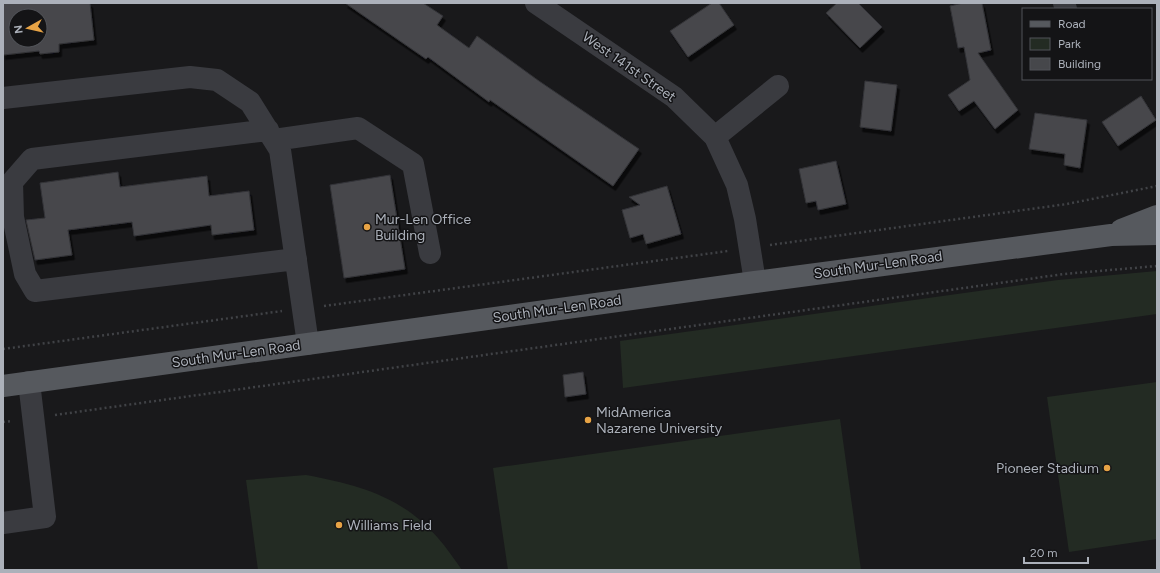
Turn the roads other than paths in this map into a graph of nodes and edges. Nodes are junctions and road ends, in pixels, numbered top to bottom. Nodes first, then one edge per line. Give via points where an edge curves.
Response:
1 (536, 3) edge
2 (778, 86) dead end
3 (3, 98) edge
4 (271, 135) junction
5 (715, 137) junction
6 (1157, 216) edge
7 (1111, 234) junction
8 (1157, 234) edge
9 (430, 253) dead end
10 (296, 259) junction
11 (755, 282) junction
12 (308, 344) junction
13 (29, 382) junction
14 (3, 386) edge
15 (3, 523) edge

1 - 5 street, West 141st Street via 674,97
2 - 5 street
3 - 4 street via 190,77 217,80 250,102
4 - 9 street via 358,128 413,164
4 - 10 street via 280,150
4 - 10 street via 32,159 12,182 13,217 25,274 35,291
5 - 11 street, West 141st Street via 737,185
6 - 7 main road, South Mur-Len Road
7 - 8 main road, South Mur-Len Road
7 - 11 main road, South Mur-Len Road
10 - 12 street
11 - 12 main road, South Mur-Len Road
12 - 13 main road, South Mur-Len Road
13 - 14 main road, South Mur-Len Road
13 - 15 street via 45,517

